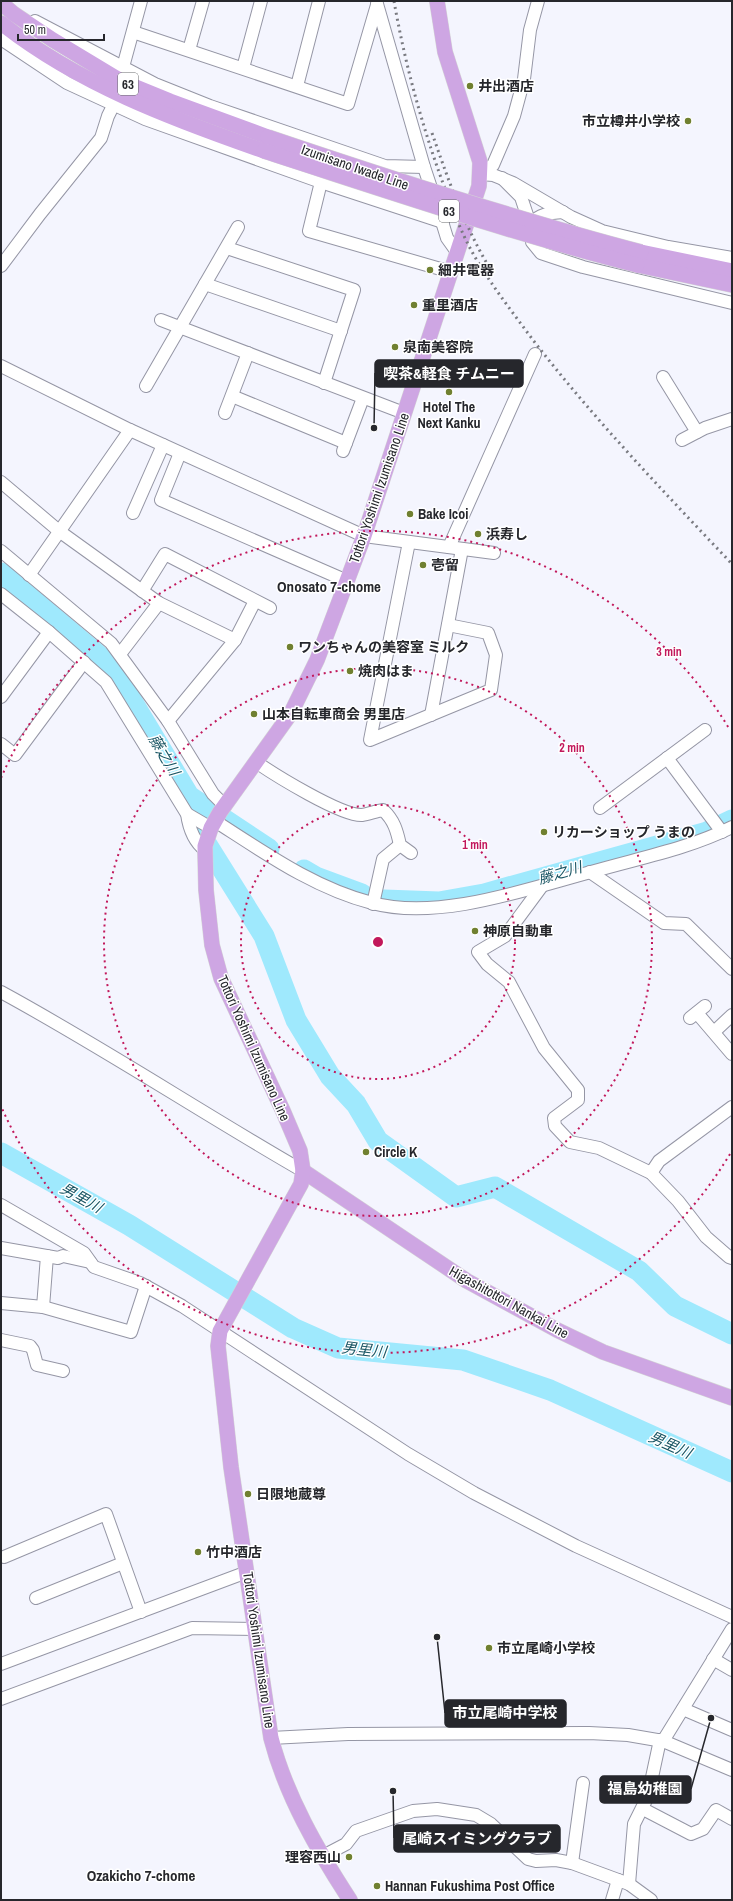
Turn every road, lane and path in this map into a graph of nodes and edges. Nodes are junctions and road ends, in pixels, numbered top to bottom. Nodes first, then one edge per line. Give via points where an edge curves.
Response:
1 (141, 1) edge
2 (203, 1) edge
3 (261, 1) edge
4 (319, 1) edge
5 (437, 1) edge
6 (538, 1) edge
7 (377, 3) edge
8 (1, 4) edge
9 (1, 23) edge
10 (133, 32) junction
11 (1, 39) edge
12 (189, 50) junction
13 (123, 67) junction
14 (243, 68) junction
15 (296, 86) junction
16 (113, 106) junction
17 (266, 144) junction
18 (424, 167) junction
19 (480, 174) junction
20 (502, 178) junction
21 (321, 182) junction
22 (562, 212) junction
23 (443, 222) junction
24 (530, 224) junction
25 (238, 227) dead end
26 (607, 232) junction
27 (227, 248) junction
28 (457, 252) junction
29 (732, 258) edge
30 (639, 259) junction
31 (1, 266) edge
32 (732, 271) edge
33 (450, 272) junction
34 (604, 272) junction
35 (205, 284) junction
36 (732, 285) edge
37 (732, 303) edge
38 (161, 320) dead end
39 (180, 327) junction
40 (341, 331) junction
41 (248, 353) junction
42 (535, 354) dead end
43 (1, 366) edge
44 (664, 377) dead end
45 (324, 383) junction
46 (146, 386) dead end
47 (232, 396) junction
48 (363, 398) junction
49 (225, 413) dead end
50 (404, 414) junction
51 (732, 419) edge
52 (130, 430) junction
53 (697, 432) junction
54 (682, 440) dead end
55 (163, 445) junction
56 (180, 453) junction
57 (1, 482) edge
58 (133, 513) dead end
59 (59, 530) junction
60 (364, 536) junction
61 (409, 542) junction
62 (449, 547) junction
63 (462, 549) junction
64 (1, 551) edge
65 (494, 553) dead end
66 (28, 575) junction
67 (347, 581) junction
68 (142, 591) junction
69 (1, 594) edge
70 (255, 601) junction
71 (159, 603) junction
72 (270, 608) dead end
73 (448, 625) junction
74 (49, 632) junction
75 (235, 640) junction
76 (120, 654) junction
77 (84, 662) junction
78 (1, 697) edge
79 (431, 714) junction
80 (168, 721) junction
81 (704, 730) dead end
82 (1, 744) edge
83 (667, 758) junction
84 (256, 762) junction
85 (600, 808) dead end
86 (187, 814) junction
87 (213, 827) junction
88 (727, 830) edge
89 (400, 845) junction
90 (411, 853) dead end
91 (590, 872) junction
92 (542, 886) junction
93 (373, 904) junction
94 (732, 969) edge
95 (1, 992) edge
96 (697, 1012) dead end
97 (732, 1015) edge
98 (714, 1032) junction
99 (732, 1054) edge
100 (732, 1107) edge
101 (651, 1173) junction
102 (302, 1178) junction
103 (1, 1205) edge
104 (1, 1248) edge
105 (47, 1256) junction
106 (732, 1258) edge
107 (90, 1262) junction
108 (146, 1286) junction
109 (1, 1303) edge
110 (42, 1307) junction
111 (222, 1328) junction
112 (1, 1340) edge
113 (63, 1371) dead end
114 (732, 1398) edge
115 (4, 1557) dead end
116 (123, 1563) junction
117 (247, 1572) junction
118 (36, 1598) dead end
119 (141, 1612) junction
120 (732, 1617) edge
121 (255, 1629) junction
122 (732, 1629) edge
123 (713, 1659) junction
124 (1, 1664) edge
125 (732, 1670) edge
126 (1, 1699) edge
127 (683, 1709) junction
128 (732, 1730) edge
129 (272, 1738) junction
130 (661, 1740) junction
131 (732, 1770) edge
132 (583, 1783) dead end
133 (643, 1809) junction
134 (732, 1819) edge
135 (323, 1856) junction
136 (572, 1863) junction
137 (624, 1882) junction
138 (350, 1900) edge
139 (612, 1900) edge
140 (651, 1900) edge

1 - 10 street
2 - 12 street
3 - 14 street
4 - 15 street
5 - 19 main road, Tottori Yoshimi Izumisano Line via 445,52 480,162
6 - 19 street via 530,30 524,79 514,116 493,165
7 - 15 street via 348,104
7 - 18 street
8 - 13 street
8 - 17 main road, Izumisano Iwade Line / 63 via 53,40 121,81
9 - 17 main road, Izumisano Iwade Line / 63 via 46,56 115,92 166,115
10 - 12 street
10 - 13 street
11 - 16 street via 67,83
12 - 14 street
13 - 18 street via 155,84 210,106 385,166
14 - 15 street
16 - 21 street
16 - 31 street via 101,138
17 - 30 main road, Izumisano Iwade Line / 63, bridge via 576,235
18 - 23 street
19 - 20 street
19 - 28 main road, Tottori Yoshimi Izumisano Line via 479,186
20 - 22 street
20 - 24 street via 521,197
21 - 23 street
21 - 33 street via 309,231
22 - 24 street via 538,216
22 - 26 street
23 - 28 street via 447,238
24 - 34 street via 532,242 540,253
25 - 27 street
26 - 29 street via 668,247
26 - 34 street via 613,246
27 - 35 street
27 - 40 street via 354,290
28 - 33 main road, Tottori Yoshimi Izumisano Line
30 - 32 main road, Izumisano Iwade Line / 63
30 - 36 main road, Izumisano Iwade Line / 63
33 - 50 main road, Tottori Yoshimi Izumisano Line
34 - 37 street
35 - 39 street
35 - 40 street
38 - 39 street
39 - 41 street
39 - 46 street
40 - 45 street
41 - 45 street
41 - 47 street
42 - 62 street
43 - 52 street
44 - 53 street
45 - 48 street
47 - 48 street via 344,447
47 - 49 street
48 - 50 street
50 - 60 main road, Tottori Yoshimi Izumisano Line
51 - 53 street
52 - 55 street
52 - 59 street
53 - 54 street
55 - 56 street
55 - 58 street
56 - 60 street
56 - 67 street via 161,500
57 - 59 street
59 - 66 street
59 - 68 street
60 - 61 street
60 - 67 main road, Tottori Yoshimi Izumisano Line
61 - 62 street
61 - 79 street via 370,740
62 - 63 street
63 - 65 street
63 - 73 street
64 - 66 street
66 - 76 street via 111,643
67 - 84 main road, Tottori Yoshimi Izumisano Line via 317,660 291,713
68 - 70 street via 165,554
68 - 71 street
69 - 74 street
70 - 72 street
70 - 75 street
71 - 75 street
71 - 76 street
73 - 79 street
73 - 79 street via 488,633 496,655 492,690
74 - 77 street
74 - 78 street
75 - 80 street
76 - 80 street
77 - 82 street via 15,755
77 - 86 street via 106,682
80 - 87 street via 213,794
81 - 83 street
83 - 85 street
83 - 88 street
84 - 87 main road, Tottori Yoshimi Izumisano Line
84 - 89 street via 285,782 345,811 361,815 383,810 391,817
86 - 87 street
86 - 87 street via 190,829 198,845
87 - 93 street via 307,879
87 - 102 main road, Tottori Yoshimi Izumisano Line via 206,890 212,946 221,978 300,1151
88 - 91 street via 691,845
89 - 90 street
89 - 93 street via 383,859
91 - 92 street
91 - 94 street via 664,923 686,924
92 - 93 street via 498,898 432,908
92 - 101 street via 505,936 478,952 487,964 509,982 544,1048 578,1090 578,1100 554,1118 555,1126 570,1142 599,1148
95 - 102 street via 40,1013 213,1119
96 - 98 street
97 - 98 street
98 - 99 street
100 - 101 street via 659,1161
101 - 106 street via 678,1201 706,1237
102 - 111 main road, Tottori Yoshimi Izumisano Line
102 - 114 main road, Higashitottori Nankai Line via 467,1281 557,1330 603,1352
103 - 107 street via 84,1252
104 - 105 street
105 - 107 street via 63,1256
105 - 110 street
107 - 108 street via 94,1267
108 - 110 street via 131,1332
108 - 111 street
109 - 110 street
111 - 117 main road, Tottori Yoshimi Izumisano Line via 218,1346 222,1386
111 - 120 street via 408,1454 474,1493 576,1546
112 - 113 street via 30,1346 37,1365
115 - 116 street via 106,1514
116 - 118 street
116 - 119 street
117 - 119 street
117 - 121 main road, Tottori Yoshimi Izumisano Line
119 - 124 street
121 - 126 street via 192,1628
121 - 129 main road, Tottori Yoshimi Izumisano Line
122 - 123 street
123 - 125 street
123 - 127 street
127 - 128 street
127 - 130 street
129 - 130 street via 348,1734 589,1733
129 - 135 main road, Tottori Yoshimi Izumisano Line via 286,1782
130 - 131 street
130 - 133 street
132 - 136 street
133 - 134 street via 691,1834 703,1829 716,1810
133 - 137 street via 634,1824
135 - 136 street via 346,1844 356,1831 413,1811 437,1809 476,1815 491,1824 528,1859
135 - 138 main road, Tottori Yoshimi Izumisano Line
136 - 137 street
137 - 139 street
137 - 140 street

